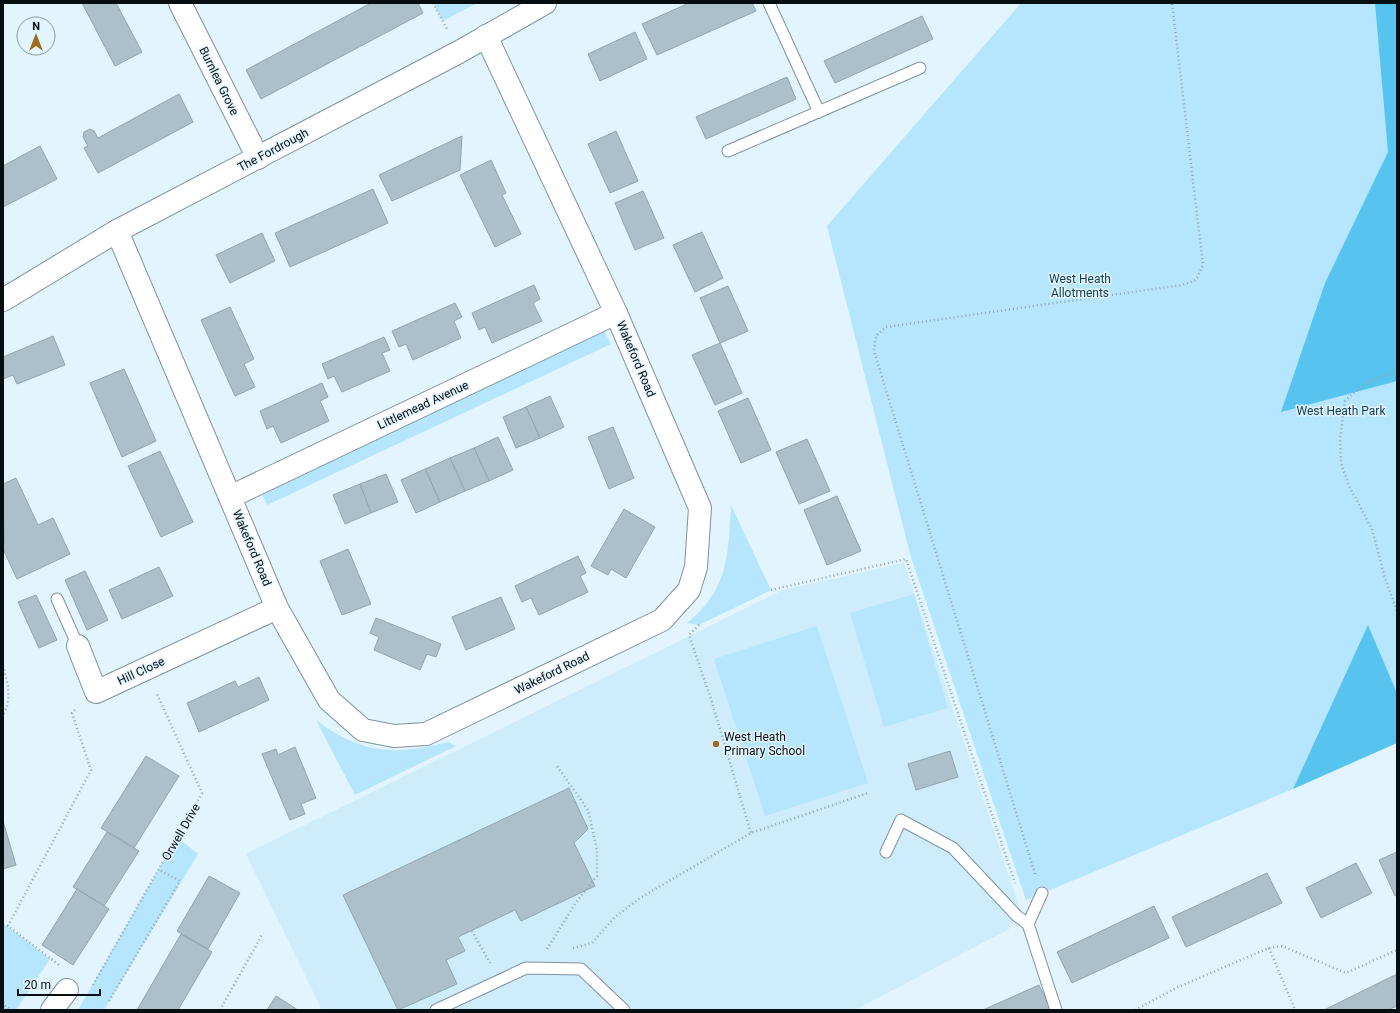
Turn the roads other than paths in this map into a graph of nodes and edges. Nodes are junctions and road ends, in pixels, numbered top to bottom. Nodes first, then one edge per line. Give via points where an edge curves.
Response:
1 (180, 3) edge
2 (545, 3) edge
3 (769, 3) edge
4 (486, 36) junction
5 (920, 68) dead end
6 (819, 112) junction
7 (728, 151) dead end
8 (258, 158) junction
9 (117, 231) junction
10 (3, 300) edge
11 (616, 313) junction
12 (230, 497) junction
13 (57, 599) dead end
14 (278, 608) junction
15 (78, 646) joint
16 (886, 852) dead end
17 (1042, 893) road end
18 (1028, 924) junction
19 (67, 990) dead end
20 (52, 1010) edge
21 (436, 1010) edge
22 (624, 1010) edge
23 (1056, 1010) edge

1 - 8 street, Burnlea Grove
2 - 4 street, The Fordrough
3 - 6 lane
4 - 8 street, The Fordrough
4 - 11 street, Wakeford Road
5 - 6 lane
6 - 7 lane
8 - 9 street, The Fordrough
9 - 10 street, The Fordrough
9 - 12 street, Wakeford Road
11 - 12 street, Littlemead Avenue
11 - 14 street, Wakeford Road via 700,508 696,567 689,590 662,620 426,734 394,736 363,730 329,700
12 - 14 street, Wakeford Road
13 - 15 lane
14 - 15 street, Hill Close via 96,692
16 - 18 lane via 901,820 953,848 1017,916
17 - 18 lane
18 - 23 lane
19 - 20 street
21 - 22 lane via 526,968 581,970

